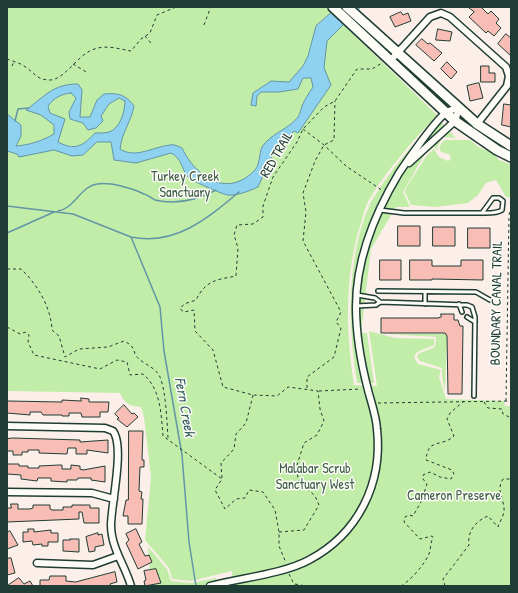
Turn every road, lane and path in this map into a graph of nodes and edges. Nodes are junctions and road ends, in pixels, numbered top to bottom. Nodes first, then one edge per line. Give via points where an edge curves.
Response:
1 (176, 7) edge
2 (209, 7) edge
3 (333, 7) edge
4 (347, 7) edge
5 (204, 25) dead end
6 (361, 26) junction
7 (145, 36) junction
8 (151, 43) dead end
9 (392, 57) junction
10 (7, 59) edge
11 (14, 62) junction
12 (73, 64) junction
13 (12, 66) dead end
14 (88, 73) dead end
15 (59, 77) junction
16 (61, 81) dead end
17 (335, 101) junction
18 (459, 108) junction
19 (447, 112) junction
20 (455, 121) junction
21 (478, 124) junction
22 (303, 129) junction
23 (324, 145) junction
24 (511, 146) edge
25 (511, 157) edge
26 (403, 167) junction
27 (386, 194) junction
28 (511, 206) edge
29 (379, 209) junction
30 (482, 213) junction
31 (7, 269) edge
32 (378, 291) dead end
33 (425, 292) junction
34 (357, 295) junction
35 (490, 300) dead end
36 (380, 302) junction
37 (425, 304) junction
38 (459, 304) junction
39 (356, 306) junction
40 (462, 312) dead end
41 (467, 317) dead end
42 (475, 322) junction
43 (7, 327) edge
44 (307, 388) junction
45 (367, 389) junction
46 (318, 391) junction
47 (253, 395) junction
48 (474, 396) dead end
49 (464, 401) junction
50 (484, 401) junction
51 (506, 401) junction
52 (511, 401) edge
53 (371, 403) junction
54 (511, 421) edge
55 (7, 426) edge
56 (168, 439) junction
57 (222, 479) junction
58 (511, 479) edge
59 (7, 492) edge
60 (114, 499) junction
61 (280, 532) junction
62 (118, 556) junction
63 (37, 563) dead end
64 (288, 568) junction
65 (213, 585) edge
66 (295, 585) edge
67 (131, 586) edge
68 (306, 586) edge
69 (401, 586) edge
70 (445, 586) edge

1 - 7 path via 157,15 150,33
2 - 5 path
3 - 6 street
4 - 6 street
6 - 9 street
7 - 8 path
7 - 12 path via 131,52 109,47 93,49
9 - 17 path, RED TRAIL via 372,69 357,69
9 - 18 street
9 - 19 street
9 - 21 street via 430,17 441,13 450,17 506,67 509,76 507,86
10 - 11 path
11 - 13 path
11 - 15 path via 25,66 36,77 50,80
12 - 14 path
12 - 15 path
15 - 16 path
17 - 22 path, RED TRAIL via 324,107
17 - 23 path via 334,140
18 - 19 street
18 - 20 street
18 - 21 street
19 - 20 street
19 - 26 street
20 - 25 street
20 - 26 street via 417,158
21 - 24 street
22 - 23 path
22 - 47 path, RED TRAIL via 273,177 263,206 263,217 253,224 237,225 234,235 238,248 236,276 208,283 196,300 184,304 180,309 184,312 194,310 195,331 213,350 223,387
23 - 27 path via 346,166
23 - 44 path via 303,193 306,212 303,241 341,312 336,322 341,328 334,356 307,377
26 - 27 street
27 - 29 street
28 - 51 path, BOUNDARY CANAL TRAIL
29 - 30 lane via 404,213
29 - 34 street via 359,270
30 - 30 lane via 499,212 503,207 503,201 497,197 492,198
31 - 56 path via 21,269 32,280 52,319 52,330 59,336 65,357 79,349 108,347 124,341 132,346 138,359 149,364 160,376
32 - 33 lane
33 - 35 lane via 476,292
33 - 37 lane
34 - 36 lane via 375,298
34 - 39 street
36 - 37 lane
36 - 39 lane via 376,305
37 - 38 lane
38 - 40 lane
38 - 42 lane via 472,307
39 - 45 street via 357,334
41 - 42 lane
42 - 48 lane
43 - 56 path via 20,334 26,332 29,335 28,342 34,355 100,369 117,360 127,362 130,375 143,374 151,381 161,406 163,436
44 - 46 path, RED TRAIL
44 - 47 path, RED TRAIL via 288,387 277,396
45 - 46 path, RED TRAIL
45 - 53 street
46 - 61 path via 324,421 317,435 304,443 297,464 298,480 315,496 319,505 304,530
47 - 57 path via 246,423 236,434 234,449 221,463
49 - 50 path
49 - 53 path
49 - 69 path via 450,413 448,419 454,436 449,441 431,445 427,450 426,460 452,470 454,474 451,479 430,472 424,475 423,479 427,484 421,502 413,516 405,517 404,522 420,539 429,535 433,538 429,546 430,552 423,563
50 - 51 path
50 - 54 path via 488,408 502,409 503,414
51 - 52 path
53 - 64 street via 377,427 378,461 370,494 362,511 337,542 308,561
55 - 60 street via 104,428 114,431 117,443
56 - 57 path
57 - 61 path via 215,490 225,509 236,499 245,498 249,490 263,492 275,510
58 - 70 path via 503,479 500,483 504,509 498,527 488,516 478,520 468,537 469,545 443,579
59 - 60 street via 92,493
60 - 62 street via 111,527
61 - 64 path via 279,546
62 - 63 street via 94,564
62 - 67 street
64 - 65 street
64 - 66 path via 290,579
66 - 68 path

